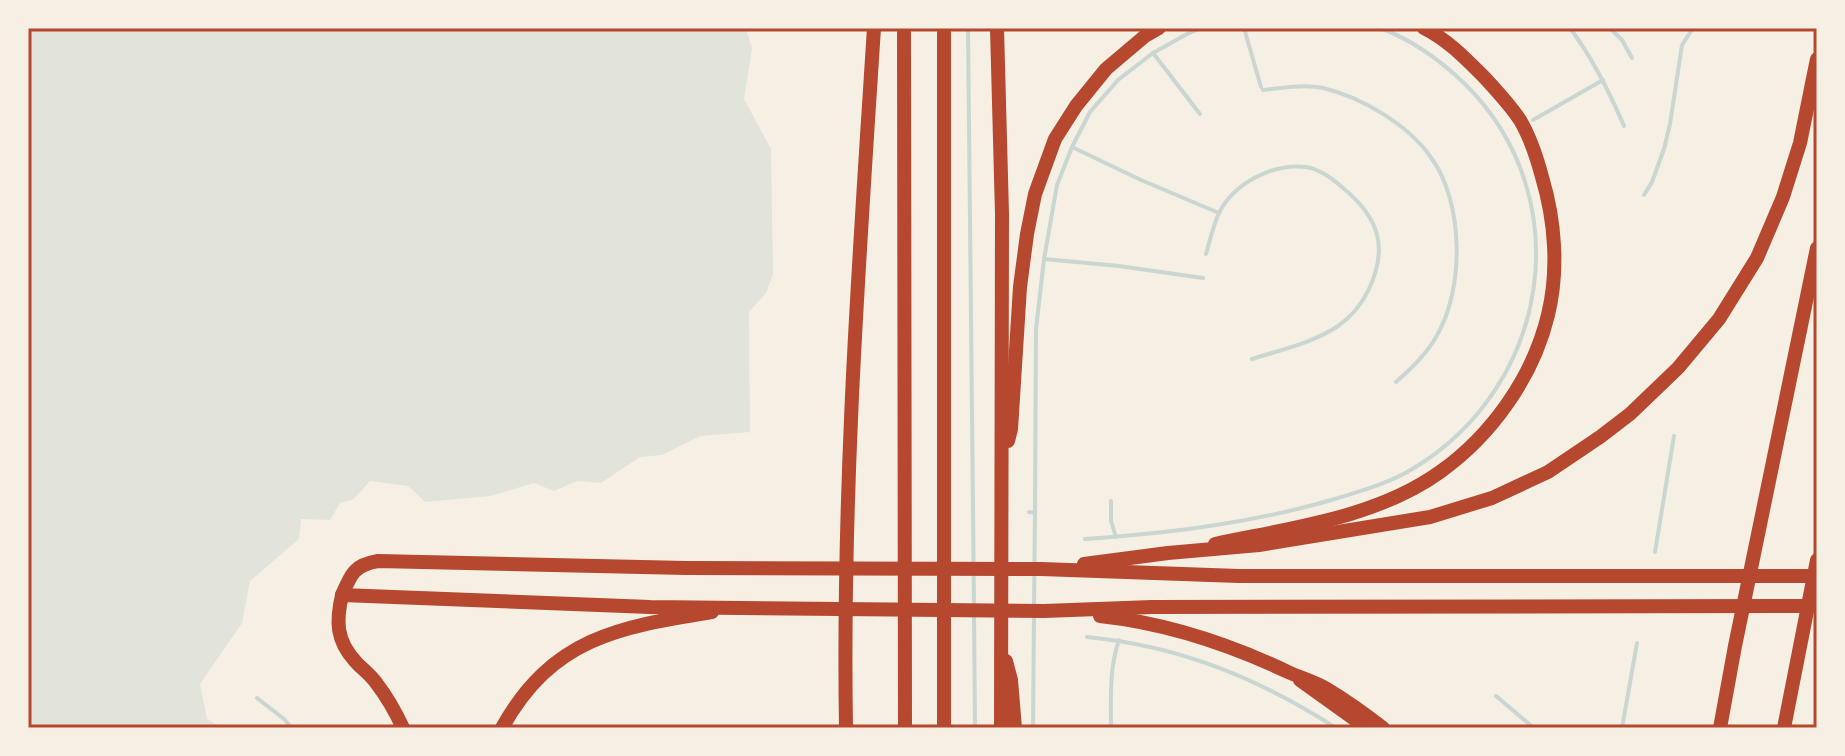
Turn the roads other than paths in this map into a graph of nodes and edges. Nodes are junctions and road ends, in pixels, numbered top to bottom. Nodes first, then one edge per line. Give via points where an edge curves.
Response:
1 (874, 28) edge
2 (904, 28) edge
3 (944, 28) edge
4 (997, 28) edge
5 (1159, 28) edge
6 (1424, 28) edge
7 (1817, 59) edge
8 (1817, 248) edge
9 (1001, 468) junction
10 (1168, 553) junction
11 (1817, 560) edge
12 (1041, 569) junction
13 (1817, 576) edge
14 (342, 595) junction
15 (1817, 606) edge
16 (738, 607) junction
17 (1044, 611) junction
18 (1001, 642) junction
19 (845, 665) junction
20 (1290, 673) junction
21 (403, 728) edge
22 (502, 728) edge
23 (838, 728) edge
24 (846, 728) edge
25 (905, 728) edge
26 (944, 728) edge
27 (1001, 728) edge
28 (1015, 728) edge
29 (1367, 728) edge
30 (1383, 728) edge
31 (1720, 728) edge
32 (1784, 728) edge

1 - 19 highway via 849,448
2 - 25 highway
3 - 26 highway
4 - 9 highway
5 - 9 highway via 1090,87 1055,139 1040,180 1027,234 1011,429
6 - 10 highway via 1465,57 1500,94 1520,121 1537,160 1554,233 1554,270 1548,314 1534,357 1515,393 1465,452 1403,493 1311,524
7 - 10 highway via 1800,143 1757,258 1719,319 1678,368 1600,437 1548,472 1492,498 1430,517 1259,545
8 - 31 highway
9 - 18 highway
10 - 12 highway
11 - 32 highway
12 - 13 highway via 1239,576
12 - 14 highway via 378,561 358,567
14 - 16 highway
14 - 21 highway via 338,614 344,647 376,682
15 - 17 highway
16 - 17 highway
16 - 22 highway via 641,624 576,649 534,683
17 - 20 highway via 1167,627
18 - 27 highway
18 - 28 highway
19 - 23 highway
19 - 24 highway
20 - 29 highway
20 - 30 highway via 1324,688

